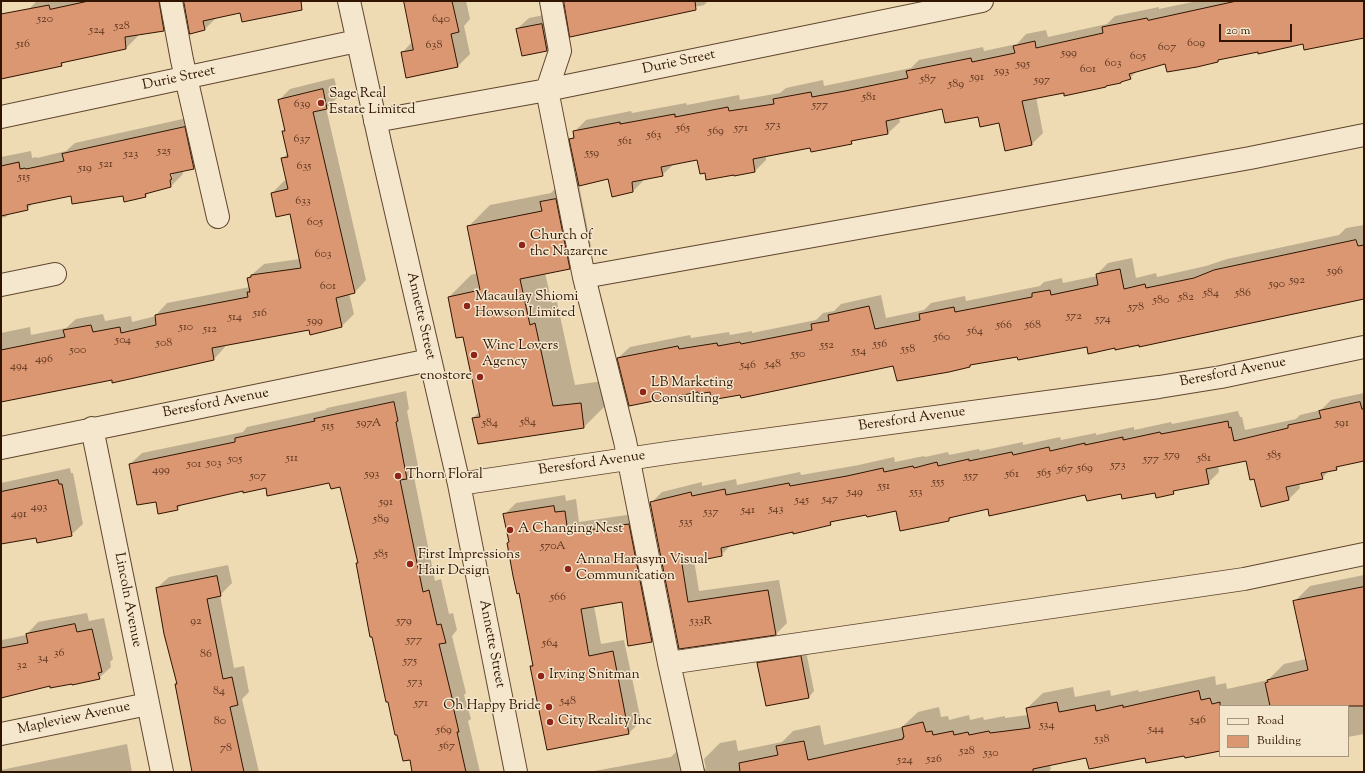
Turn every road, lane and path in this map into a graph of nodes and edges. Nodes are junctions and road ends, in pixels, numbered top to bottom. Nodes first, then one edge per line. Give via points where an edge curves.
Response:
1 (171, 1) edge
2 (350, 1) edge
3 (551, 1) edge
4 (982, 1) edge
5 (357, 41) junction
6 (185, 78) junction
7 (547, 90) junction
8 (1, 117) edge
9 (375, 121) junction
10 (1364, 135) edge
11 (218, 217) dead end
12 (55, 274) dead end
13 (584, 277) junction
14 (1, 286) edge
15 (1364, 347) edge
16 (430, 360) junction
17 (92, 428) junction
18 (1, 448) edge
19 (628, 459) junction
20 (459, 484) junction
21 (1364, 554) edge
22 (669, 663) junction
23 (148, 704) junction
24 (1, 734) edge
25 (162, 772) edge
26 (516, 772) edge
27 (693, 772) edge

1 - 6 street
2 - 5 street, Annette Street
3 - 7 street via 560,51
4 - 7 street, Durie Street
5 - 6 street, Durie Street
5 - 9 street, Annette Street
6 - 8 street, Durie Street
6 - 11 street
7 - 9 street, Durie Street
7 - 13 street
9 - 16 street, Annette Street
10 - 13 street via 1250,158
12 - 14 street
13 - 19 street
15 - 19 street, Beresford Avenue via 1221,377 1159,387
16 - 17 street, Beresford Avenue
16 - 20 street, Annette Street
17 - 18 street, Beresford Avenue
17 - 23 street, Lincoln Avenue
19 - 20 street, Beresford Avenue
19 - 22 street
20 - 26 street, Annette Street
21 - 22 street via 1244,578
22 - 27 street
23 - 24 street, Mapleview Avenue
23 - 25 street, Lincoln Avenue

